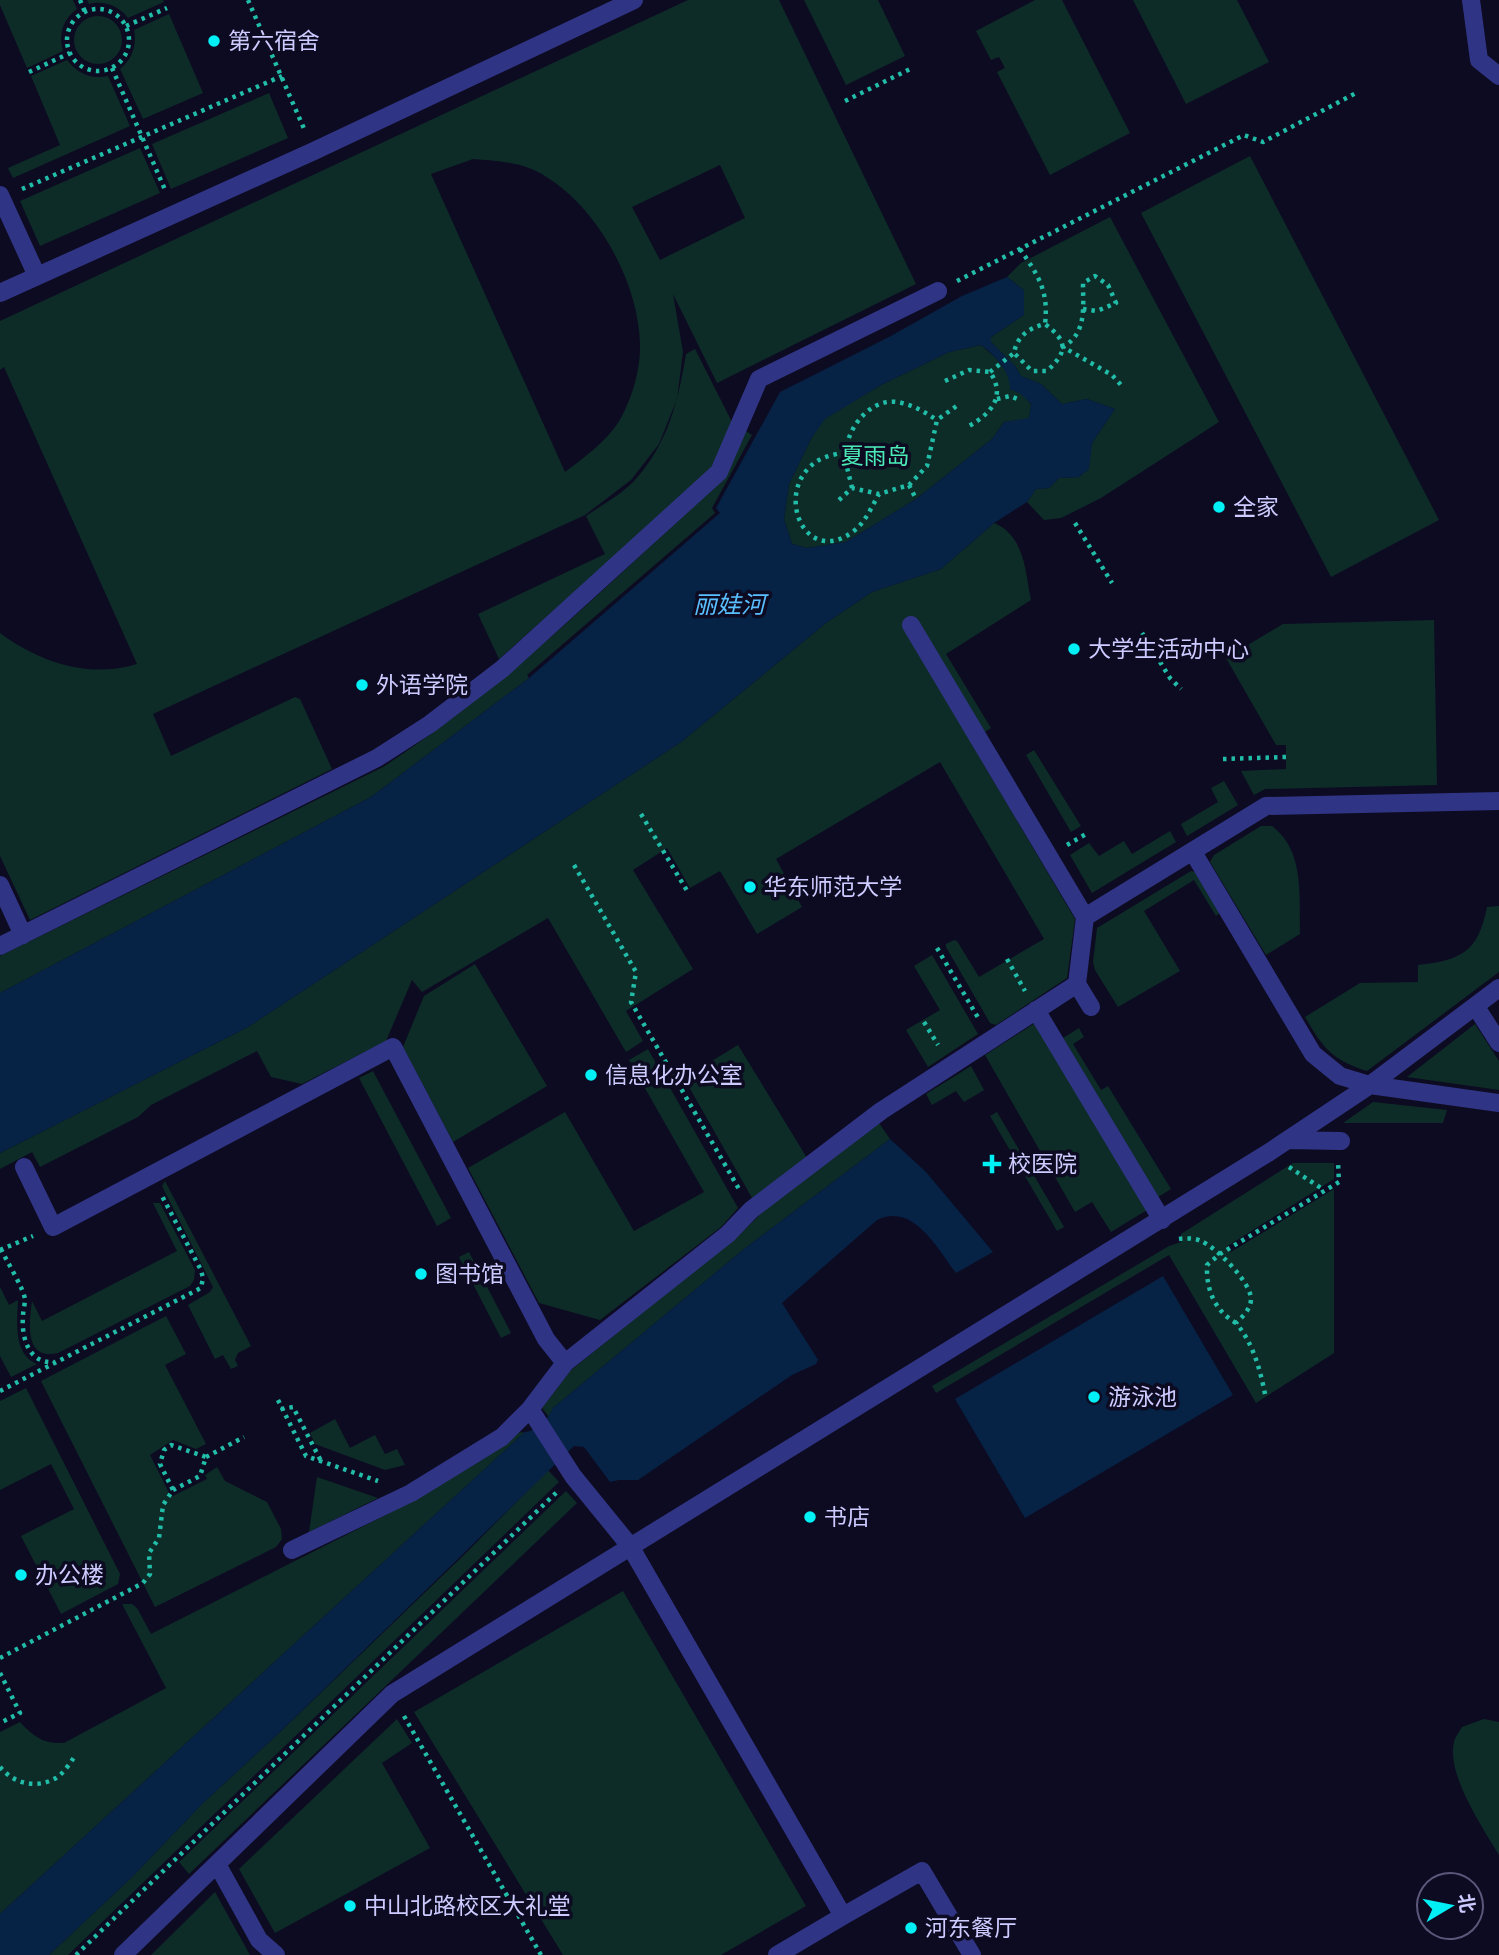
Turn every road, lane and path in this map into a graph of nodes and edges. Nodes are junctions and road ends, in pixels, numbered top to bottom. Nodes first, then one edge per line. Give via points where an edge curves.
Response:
1 (80, 0) edge
2 (248, 0) edge
3 (634, 0) edge
4 (1471, 0) edge
5 (167, 8) dead end
6 (85, 12) junction
7 (126, 26) junction
8 (70, 53) junction
9 (112, 68) junction
10 (912, 68) dead end
11 (29, 72) dead end
12 (282, 76) junction
13 (1499, 76) edge
14 (1356, 93) dead end
15 (845, 101) dead end
16 (141, 136) junction
17 (314, 150) junction
18 (1, 196) edge
19 (175, 212) junction
20 (1020, 248) junction
21 (37, 276) junction
22 (937, 291) joint
23 (0, 293) edge
24 (1083, 309) junction
25 (1045, 324) junction
26 (1063, 347) junction
27 (1012, 355) junction
28 (990, 372) junction
29 (945, 381) dead end
30 (1122, 386) dead end
31 (997, 399) junction
32 (1020, 400) dead end
33 (958, 405) dead end
34 (937, 420) junction
35 (969, 426) dead end
36 (845, 452) junction
37 (909, 485) junction
38 (852, 488) junction
39 (879, 494) junction
40 (916, 499) dead end
41 (839, 500) dead end
42 (1075, 523) dead end
43 (1112, 583) dead end
44 (911, 625) dead end
45 (1142, 633) dead end
46 (1181, 689) dead end
47 (1286, 757) dead end
48 (1223, 759) dead end
49 (1499, 801) edge
50 (641, 814) dead end
51 (1193, 852) junction
52 (574, 864) dead end
53 (0, 885) edge
54 (689, 894) dead end
55 (1085, 917) junction
56 (23, 935) junction
57 (0, 946) edge
58 (937, 948) dead end
59 (1007, 959) dead end
60 (1077, 984) junction
61 (1499, 988) edge
62 (1091, 1007) dead end
63 (1476, 1007) junction
64 (1036, 1010) junction
65 (991, 1040) junction
66 (1499, 1043) edge
67 (1370, 1085) junction
68 (1499, 1102) edge
69 (1287, 1140) junction
70 (1340, 1141) joint
71 (1268, 1153) junction
72 (24, 1167) dead end
73 (152, 1176) junction
74 (1324, 1190) junction
75 (751, 1210) junction
76 (1163, 1220) junction
77 (53, 1227) junction
78 (1173, 1241) dead end
79 (0, 1250) edge
80 (1220, 1254) junction
81 (1236, 1324) junction
82 (60, 1361) junction
83 (565, 1363) junction
84 (0, 1391) edge
85 (1265, 1395) dead end
86 (278, 1400) dead end
87 (281, 1409) junction
88 (534, 1415) junction
89 (244, 1437) dead end
90 (206, 1457) junction
91 (321, 1462) junction
92 (569, 1469) junction
93 (173, 1490) junction
94 (411, 1493) junction
95 (630, 1546) junction
96 (292, 1550) dead end
97 (0, 1658) edge
98 (0, 1673) edge
99 (392, 1694) junction
100 (0, 1723) edge
101 (75, 1756) dead end
102 (0, 1767) edge
103 (217, 1864) junction
104 (843, 1916) junction
105 (75, 1955) edge
106 (123, 1955) edge
107 (276, 1955) edge
108 (541, 1955) edge
109 (777, 1955) edge
110 (972, 1955) edge

1 - 6 path
2 - 12 path
3 - 17 lane
4 - 13 lane via 1479,60
5 - 7 path
6 - 7 path via 109,10
6 - 8 path via 69,29
7 - 9 path via 128,50
8 - 9 path via 88,69
8 - 11 path
9 - 16 path
10 - 15 path
12 - 16 path
12 - 17 path
14 - 20 path via 1263,142 1244,135
16 - 18 path
16 - 19 path
17 - 19 lane
18 - 21 lane
19 - 21 lane
20 - 22 path
20 - 25 path via 1044,289
21 - 23 lane
22 - 56 lane via 759,379 719,472 502,669 430,724 377,758
24 - 24 path via 1097,312 1116,303 1108,285 1095,276 1083,283
24 - 26 path via 1076,340
25 - 26 path via 1058,334
25 - 27 path via 1031,328 1016,343
26 - 27 path via 1060,358 1046,372 1032,371
26 - 30 path via 1112,375
27 - 28 path
28 - 29 path via 969,370
28 - 31 path via 997,382
31 - 32 path via 1010,396
31 - 35 path via 988,413
33 - 34 path
34 - 36 path via 899,401 876,405 858,418
34 - 37 path via 927,466
36 - 38 path
36 - 39 path via 818,460 799,482 796,515 803,531 821,541 840,539 862,523
37 - 39 path
37 - 40 path
38 - 39 path
38 - 41 path
42 - 43 path
44 - 55 lane
45 - 46 path
47 - 48 path
49 - 51 lane via 1266,806
50 - 54 path
51 - 55 lane
51 - 67 lane via 1313,1054 1340,1076
52 - 75 path via 636,972 631,1002
53 - 56 lane
55 - 60 lane
56 - 57 lane
58 - 65 path
59 - 64 path
60 - 62 lane
60 - 64 lane
61 - 63 lane
63 - 66 lane
63 - 67 lane
64 - 65 lane
64 - 76 lane
65 - 75 lane via 881,1111
67 - 68 lane
67 - 69 lane
69 - 70 lane
69 - 71 lane
70 - 74 path via 1339,1182
71 - 74 path
71 - 76 lane
72 - 77 lane
73 - 77 lane
73 - 82 path via 201,1270 201,1288
73 - 83 lane via 393,1047 546,1339
74 - 80 path
75 - 83 lane via 728,1234
76 - 95 lane
77 - 79 path
78 - 80 path via 1200,1240
79 - 82 path via 25,1298 22,1331 32,1356
80 - 81 path via 1248,1288 1251,1299
80 - 81 path via 1207,1265 1206,1279 1222,1314
81 - 85 path via 1252,1349
82 - 84 path
83 - 88 lane
86 - 87 path
87 - 91 path via 306,1456
87 - 91 path via 293,1407
88 - 92 lane
88 - 94 lane
89 - 90 path
90 - 93 path via 200,1476
90 - 93 path via 172,1445 164,1450 160,1464
91 - 94 path
92 - 95 lane
92 - 105 path
93 - 97 path via 163,1505 159,1538 149,1553 150,1574 143,1583
94 - 96 lane
95 - 99 lane
95 - 104 lane
98 - 100 path via 20,1713
99 - 103 lane
99 - 108 path
101 - 102 path via 58,1777 43,1783 16,1781
103 - 106 lane
103 - 107 lane via 259,1940
104 - 109 lane
104 - 110 lane via 922,1871

